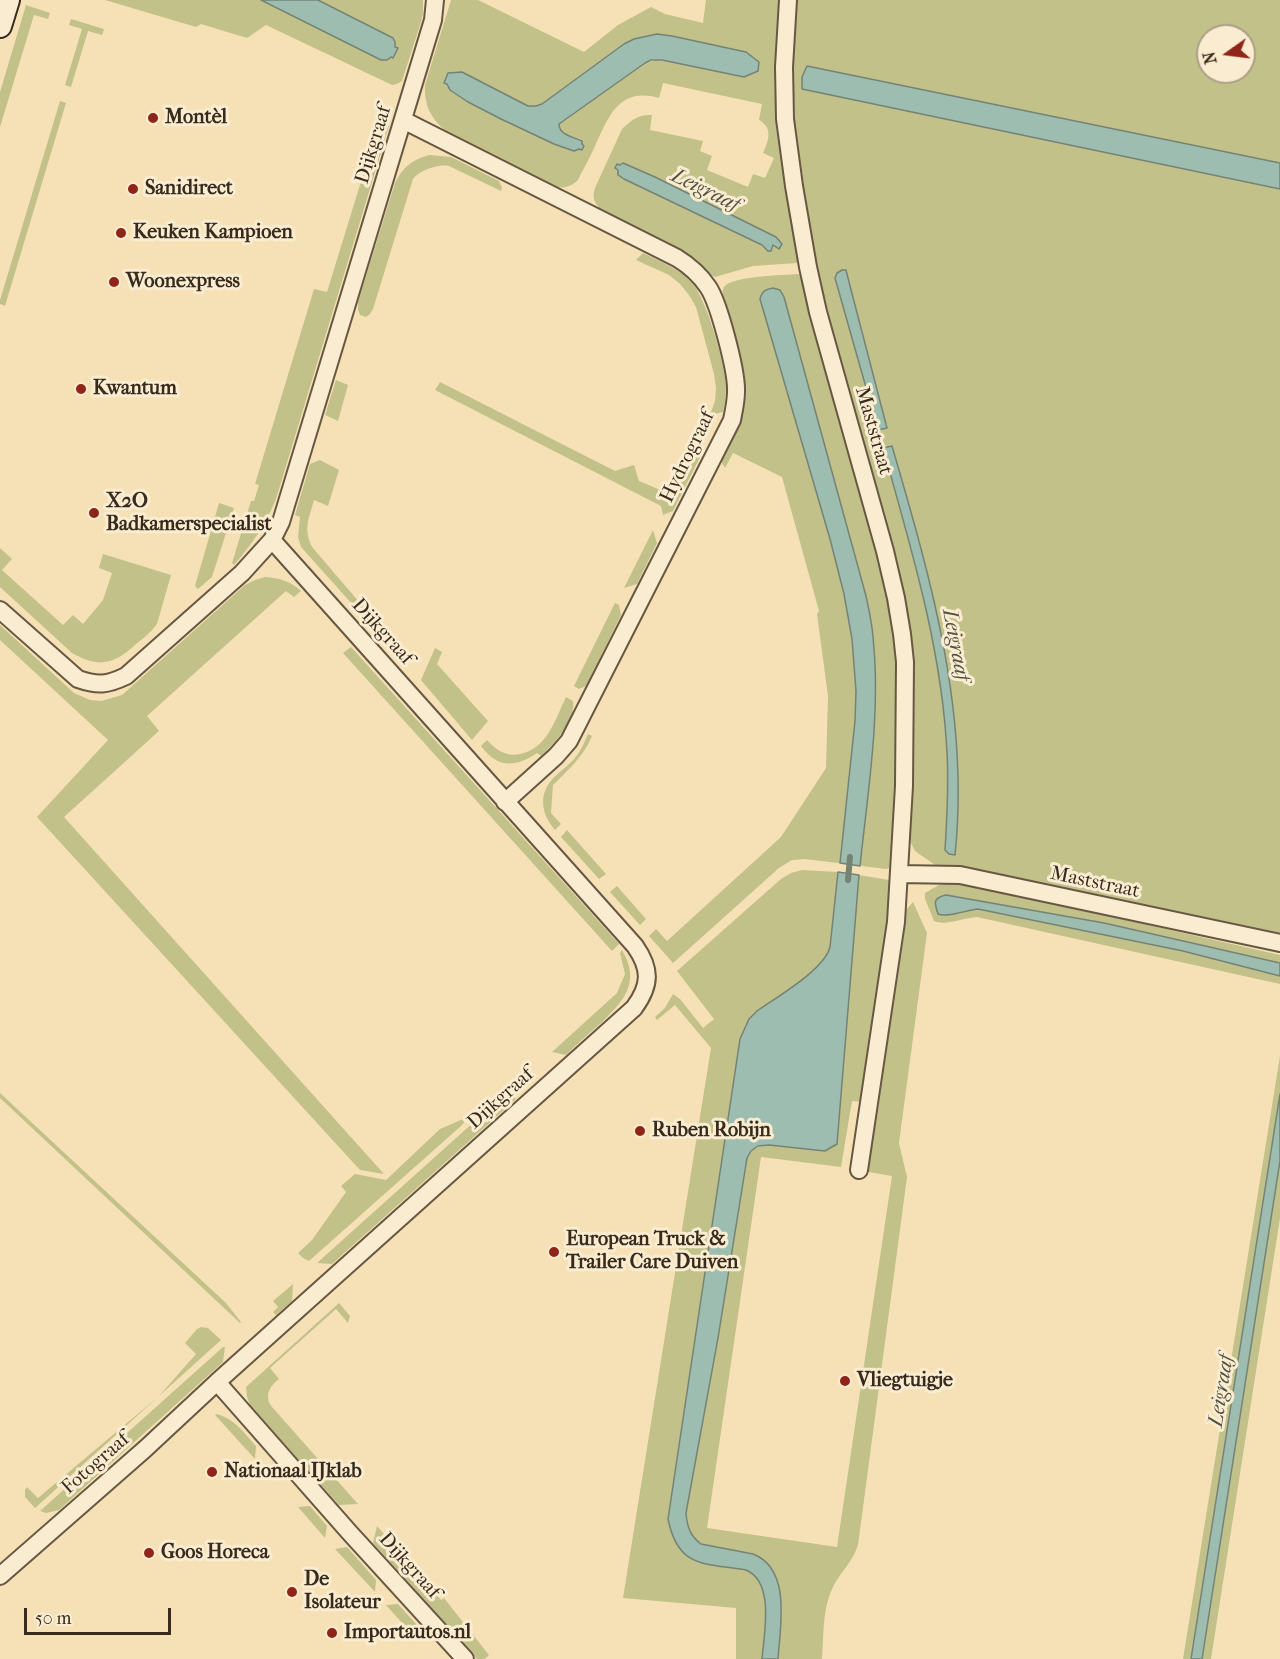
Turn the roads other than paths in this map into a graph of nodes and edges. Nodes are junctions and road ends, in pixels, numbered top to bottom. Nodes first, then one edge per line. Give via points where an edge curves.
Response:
1 (8, 0) edge
2 (435, 0) edge
3 (788, 0) edge
4 (0, 26) edge
5 (403, 120) junction
6 (272, 540) junction
7 (0, 610) edge
8 (506, 802) junction
9 (900, 874) junction
10 (1280, 943) edge
11 (859, 1170) dead end
12 (217, 1382) junction
13 (0, 1576) edge
14 (465, 1659) edge

1 - 4 street
2 - 5 street, Dijkgraaf via 433,20
3 - 9 street, Maststraat via 785,119 808,267 885,551 902,634 906,690
5 - 6 street, Dijkgraaf via 281,522
5 - 8 street, Hydrograaf via 689,266 712,296 735,375 732,420 569,741
6 - 7 street, Dijkgraaf via 234,581 126,676 113,682 89,683 78,679
6 - 8 street, Dijkgraaf
8 - 12 street, Dijkgraaf via 635,946 646,965 646,987 641,998
9 - 10 street, Maststraat via 960,875
9 - 11 street, Maststraat
12 - 13 street, Fotograaf
12 - 14 street, Dijkgraaf

